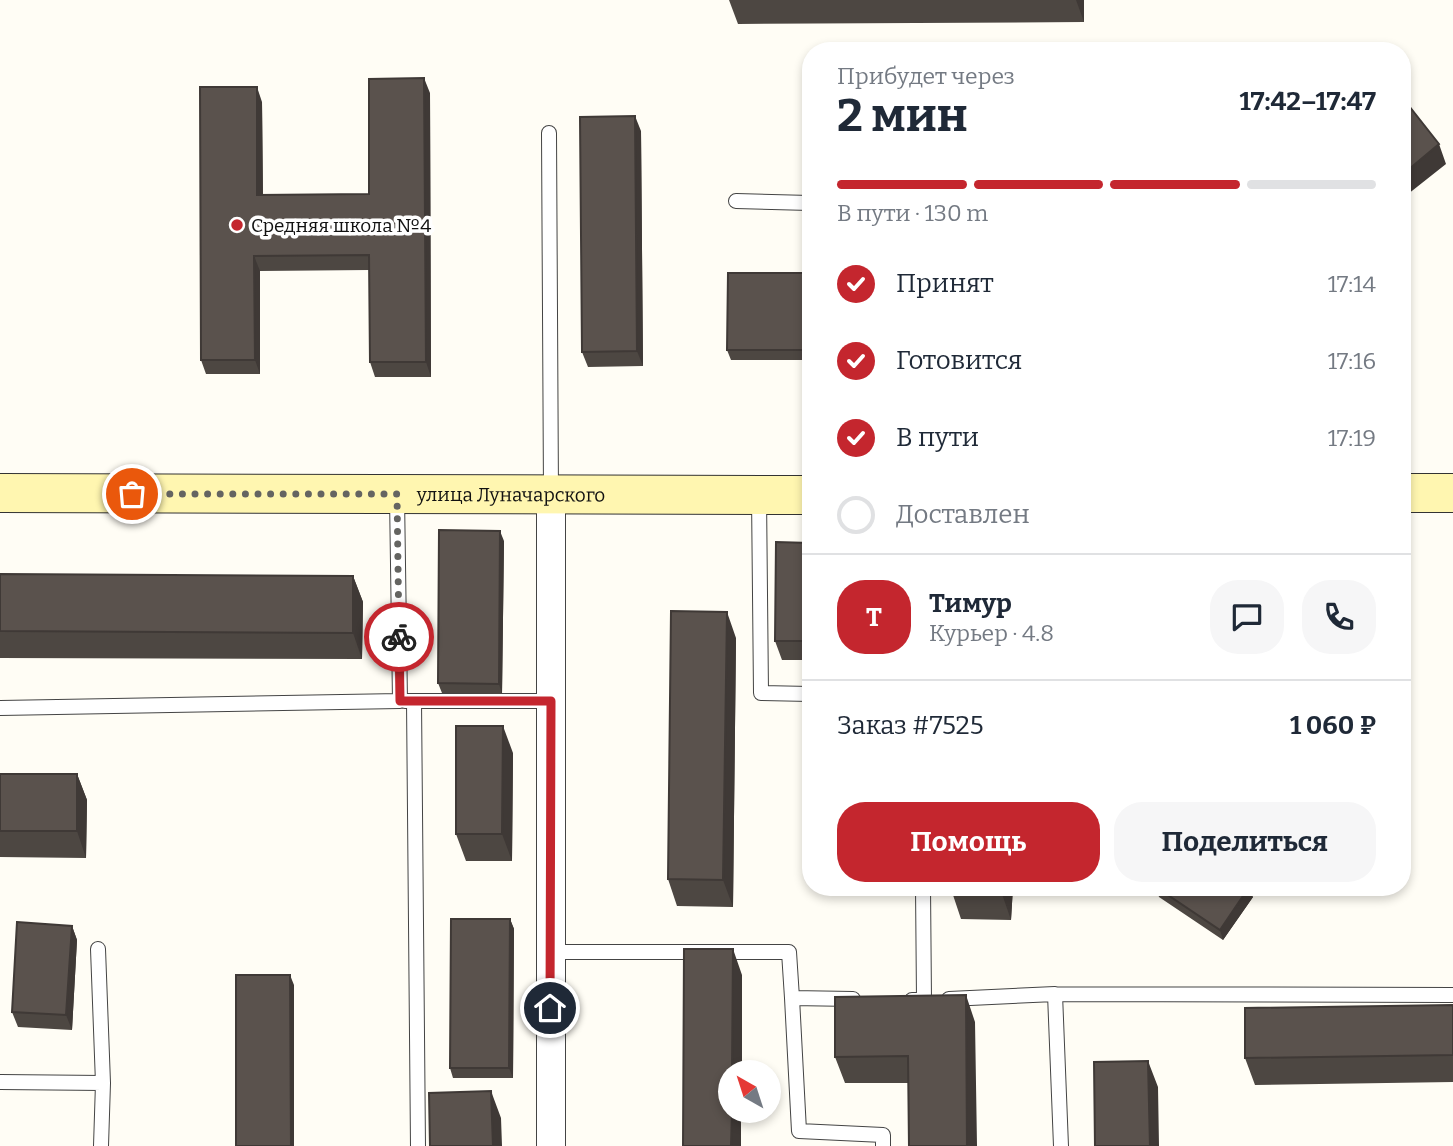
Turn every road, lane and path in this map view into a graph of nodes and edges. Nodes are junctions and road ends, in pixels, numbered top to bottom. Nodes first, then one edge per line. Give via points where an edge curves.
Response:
1 (549, 134) dead end
2 (736, 201) dead end
3 (802, 203) edge
4 (0, 493) edge
5 (1411, 493) edge
6 (1453, 493) edge
7 (397, 494) junction
8 (551, 494) junction
9 (759, 495) junction
10 (802, 495) edge
11 (802, 694) edge
12 (407, 701) junction
13 (551, 701) junction
14 (0, 708) edge
15 (923, 896) edge
16 (98, 949) dead end
17 (550, 953) junction
18 (1055, 994) junction
19 (1453, 995) edge
20 (792, 998) junction
21 (871, 999) edge
22 (898, 1000) edge
23 (924, 1000) junction
24 (0, 1082) edge
25 (103, 1083) junction
26 (101, 1146) edge
27 (418, 1146) edge
28 (551, 1146) edge
29 (883, 1146) edge
30 (1060, 1146) edge

1 - 8 lane
2 - 3 lane
4 - 7 street, улица Луначарского
5 - 6 street
7 - 8 street, улица Луначарского
7 - 12 lane
8 - 9 street, улица Луначарского
8 - 13 street
9 - 10 street, улица Луначарского
9 - 11 lane via 761,693
12 - 13 lane
12 - 14 lane
12 - 27 lane
13 - 17 street
15 - 23 lane
16 - 25 lane
17 - 20 lane via 789,952
17 - 28 street
18 - 19 lane
18 - 23 lane
18 - 30 lane
20 - 21 lane
20 - 29 lane via 799,1132 883,1135
22 - 23 lane
24 - 25 lane
25 - 26 lane

